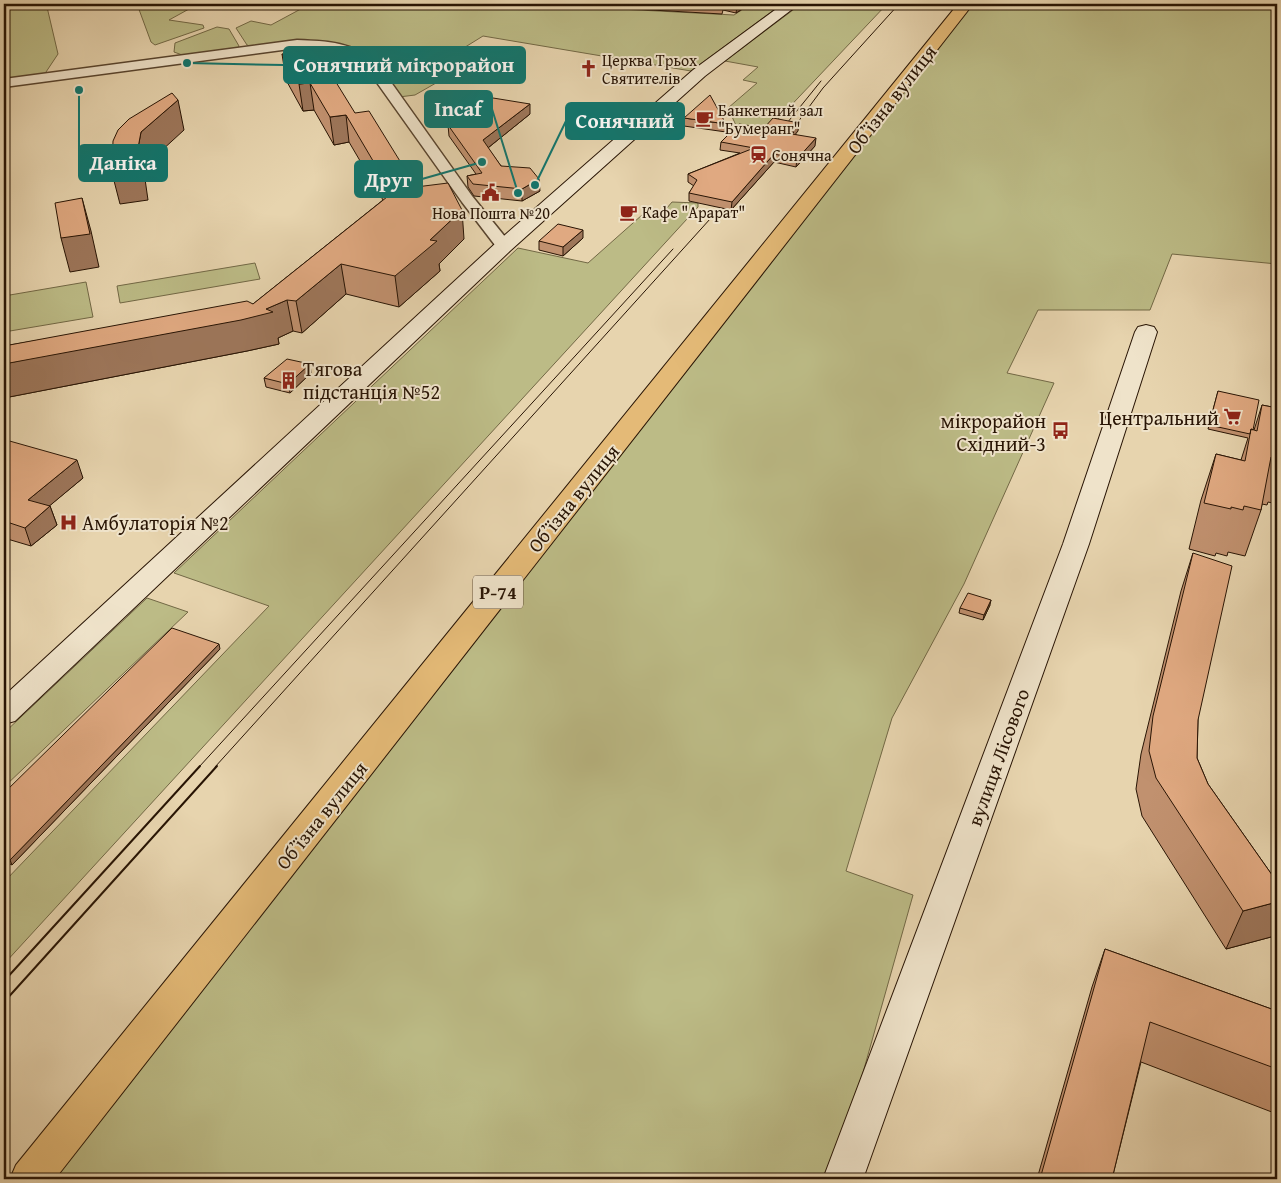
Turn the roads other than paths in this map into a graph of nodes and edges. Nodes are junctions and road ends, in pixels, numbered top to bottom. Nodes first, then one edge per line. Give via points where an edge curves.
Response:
1 (792, 4) edge
2 (966, 4) edge
3 (4, 83) edge
4 (504, 246) junction
5 (1146, 332) dead end
6 (4, 713) edge
7 (30, 1179) edge
8 (843, 1179) edge

1 - 4 street via 699,73
2 - 7 main road, Обʼїзна вулиця / Р-74
3 - 4 street via 297,44 348,49 364,57 373,67
4 - 6 street
5 - 8 street, вулиця Лісового via 1076,544

